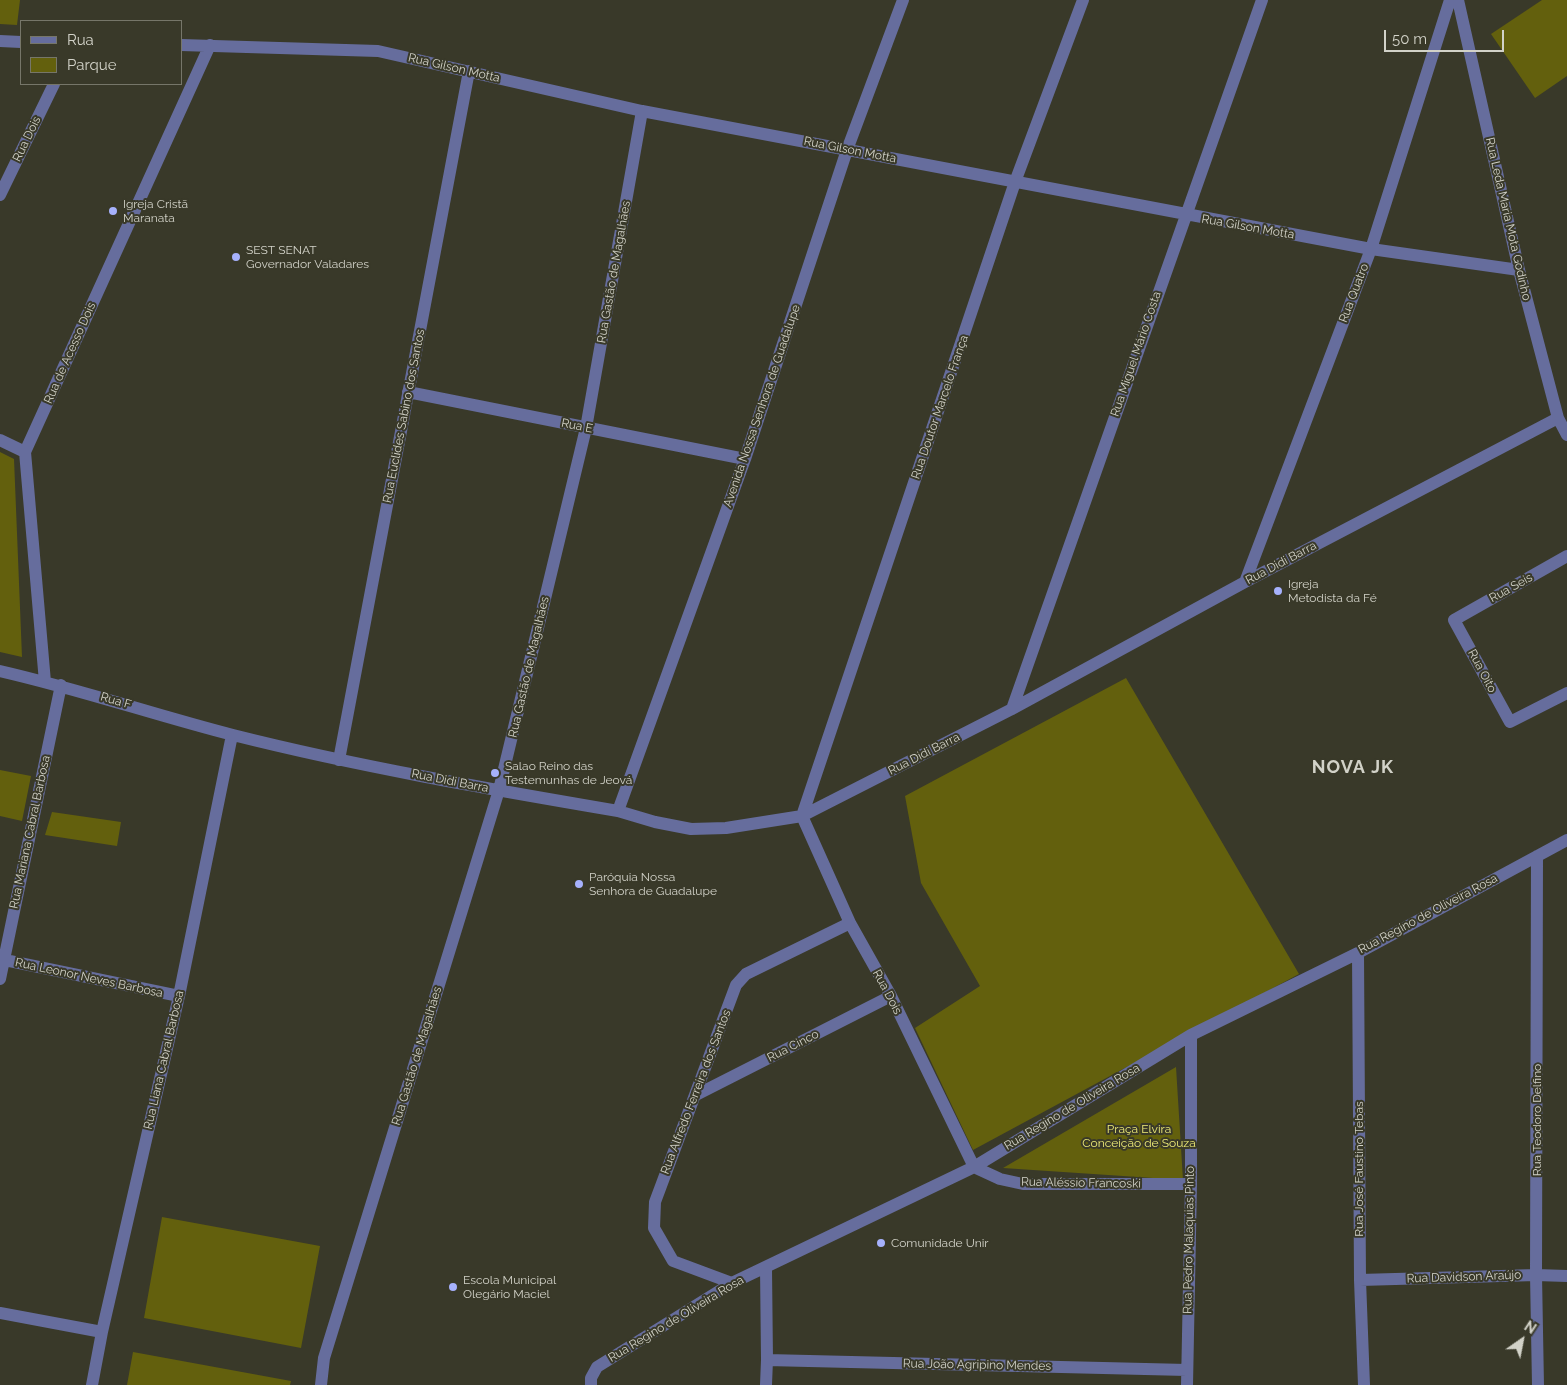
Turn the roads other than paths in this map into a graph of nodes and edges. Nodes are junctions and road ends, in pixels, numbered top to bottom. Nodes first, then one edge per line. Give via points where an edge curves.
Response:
1 (903, 0) edge
2 (1083, 0) edge
3 (1262, 0) edge
4 (1450, 0) edge
5 (1458, 0) edge
6 (0, 41) edge
7 (20, 42) edge
8 (182, 45) edge
9 (210, 45) junction
10 (469, 71) junction
11 (54, 85) edge
12 (642, 111) junction
13 (847, 150) junction
14 (1015, 182) junction
15 (0, 195) edge
16 (1185, 215) junction
17 (1370, 249) junction
18 (1519, 270) junction
19 (408, 392) junction
20 (1558, 418) junction
21 (586, 428) junction
22 (1567, 435) edge
23 (0, 440) edge
24 (25, 452) junction
25 (746, 460) junction
26 (1567, 556) edge
27 (1245, 582) junction
28 (1454, 620) joint
29 (0, 671) edge
30 (46, 682) junction
31 (61, 685) junction
32 (1567, 693) edge
33 (1012, 708) junction
34 (232, 734) junction
35 (339, 760) junction
36 (499, 790) junction
37 (618, 811) junction
38 (802, 816) junction
39 (1567, 840) edge
40 (1537, 856) junction
41 (850, 923) junction
42 (1358, 953) junction
43 (2, 959) edge
44 (0, 979) edge
45 (179, 996) junction
46 (891, 996) junction
47 (1191, 1035) junction
48 (696, 1095) junction
49 (974, 1167) junction
50 (1191, 1184) junction
51 (766, 1268) junction
52 (1536, 1275) junction
53 (1567, 1276) edge
54 (1360, 1280) junction
55 (732, 1284) junction
56 (0, 1312) edge
57 (102, 1332) junction
58 (767, 1360) junction
59 (1187, 1370) junction
60 (92, 1385) edge
61 (321, 1385) edge
62 (591, 1385) edge
63 (766, 1385) edge
64 (1187, 1385) edge
65 (1364, 1385) edge
66 (1538, 1385) edge

1 - 13 street, Avenida Nossa Senhora de Guadalupe
2 - 14 street, Rua Doutor Marcelo França
3 - 16 street, Rua Miguel Mário Costa
4 - 17 street, Rua Quatro
5 - 18 street, Rua Leda Maria Mota Godinho
6 - 7 street
8 - 9 street, Rua Gilson Motta
9 - 10 street, Rua Gilson Motta via 378,51
9 - 24 street, Rua de Acesso Dois
10 - 12 street, Rua Gilson Motta
10 - 19 street, Rua Euclides Sabino dos Santos
11 - 15 street, Rua Dois
12 - 13 street, Rua Gilson Motta
12 - 21 street, Rua Gastão de Magalhães
13 - 14 street, Rua Gilson Motta
13 - 25 street, Avenida Nossa Senhora de Guadalupe
14 - 16 street, Rua Gilson Motta
14 - 38 street, Rua Doutor Marcelo França
16 - 17 street, Rua Gilson Motta
16 - 33 street, Rua Miguel Mário Costa
17 - 18 street, Rua Gilson Motta
17 - 27 street, Rua Quatro
18 - 20 street, Rua Leda Maria Mota Godinho
19 - 21 street, Rua E
19 - 35 street, Rua Euclides Sabino dos Santos
20 - 22 street, Rua Leda Maria Mota Godinho
20 - 27 street, Rua Didi Barra
21 - 25 street, Rua E
21 - 36 street, Rua Gastão de Magalhães
23 - 24 street
24 - 30 street, Rua de Acesso Dois
25 - 37 street, Avenida Nossa Senhora de Guadalupe
26 - 28 street, Rua Seis
27 - 33 street, Rua Didi Barra
28 - 32 street, Rua Oito via 1510,722
29 - 30 street, Rua F
30 - 31 street, Rua F
31 - 34 street, Rua F
31 - 43 street, Rua Mariana Cabral Barbosa
33 - 38 street, Rua Didi Barra
34 - 35 street, Rua Didi Barra
34 - 45 street, Rua Liana Cabral Barbosa
35 - 36 street, Rua Didi Barra
36 - 37 street, Rua Didi Barra
36 - 61 street, Rua Gastão de Magalhães via 324,1358
37 - 38 street, Rua Didi Barra via 691,829 726,828
38 - 41 street, Rua Dois
39 - 40 street, Rua Regino de Oliveira Rosa
40 - 42 street, Rua Regino de Oliveira Rosa
40 - 52 street, Rua Teodoro Delfino
41 - 46 street, Rua Dois
41 - 48 street, Rua Alfredo Ferreira dos Santos via 746,974 736,985
42 - 47 street, Rua Regino de Oliveira Rosa
42 - 54 street, Rua José Faustino Tebas
43 - 44 street, Rua Mariana Cabral Barbosa
43 - 45 street, Rua Leonor Neves Barbosa
45 - 57 street, Rua Liana Cabral Barbosa
46 - 48 street, Rua Cinco
46 - 49 street, Rua Dois
47 - 49 street, Rua Regino de Oliveira Rosa
47 - 50 street, Rua Pedro Malaquias Pinto
48 - 55 street, Rua Alfredo Ferreira dos Santos via 655,1202 654,1228 673,1260
49 - 50 street, Rua Aléssio Francoski via 1000,1179 1023,1184
49 - 51 street, Rua Regino de Oliveira Rosa
50 - 59 street, Rua Pedro Malaquias Pinto
51 - 55 street, Rua Regino de Oliveira Rosa
51 - 58 street
52 - 53 street, Rua Davidson Araújo
52 - 54 street, Rua Davidson Araújo
52 - 66 street, Rua Teodoro Delfino
54 - 65 street, Rua José Faustino Tebas
55 - 62 street, Rua Regino de Oliveira Rosa via 597,1367
56 - 57 street
57 - 60 street, Rua Liana Cabral Barbosa
58 - 59 street, Rua João Agripino Mendes
58 - 63 street
59 - 64 street, Rua Pedro Malaquias Pinto

